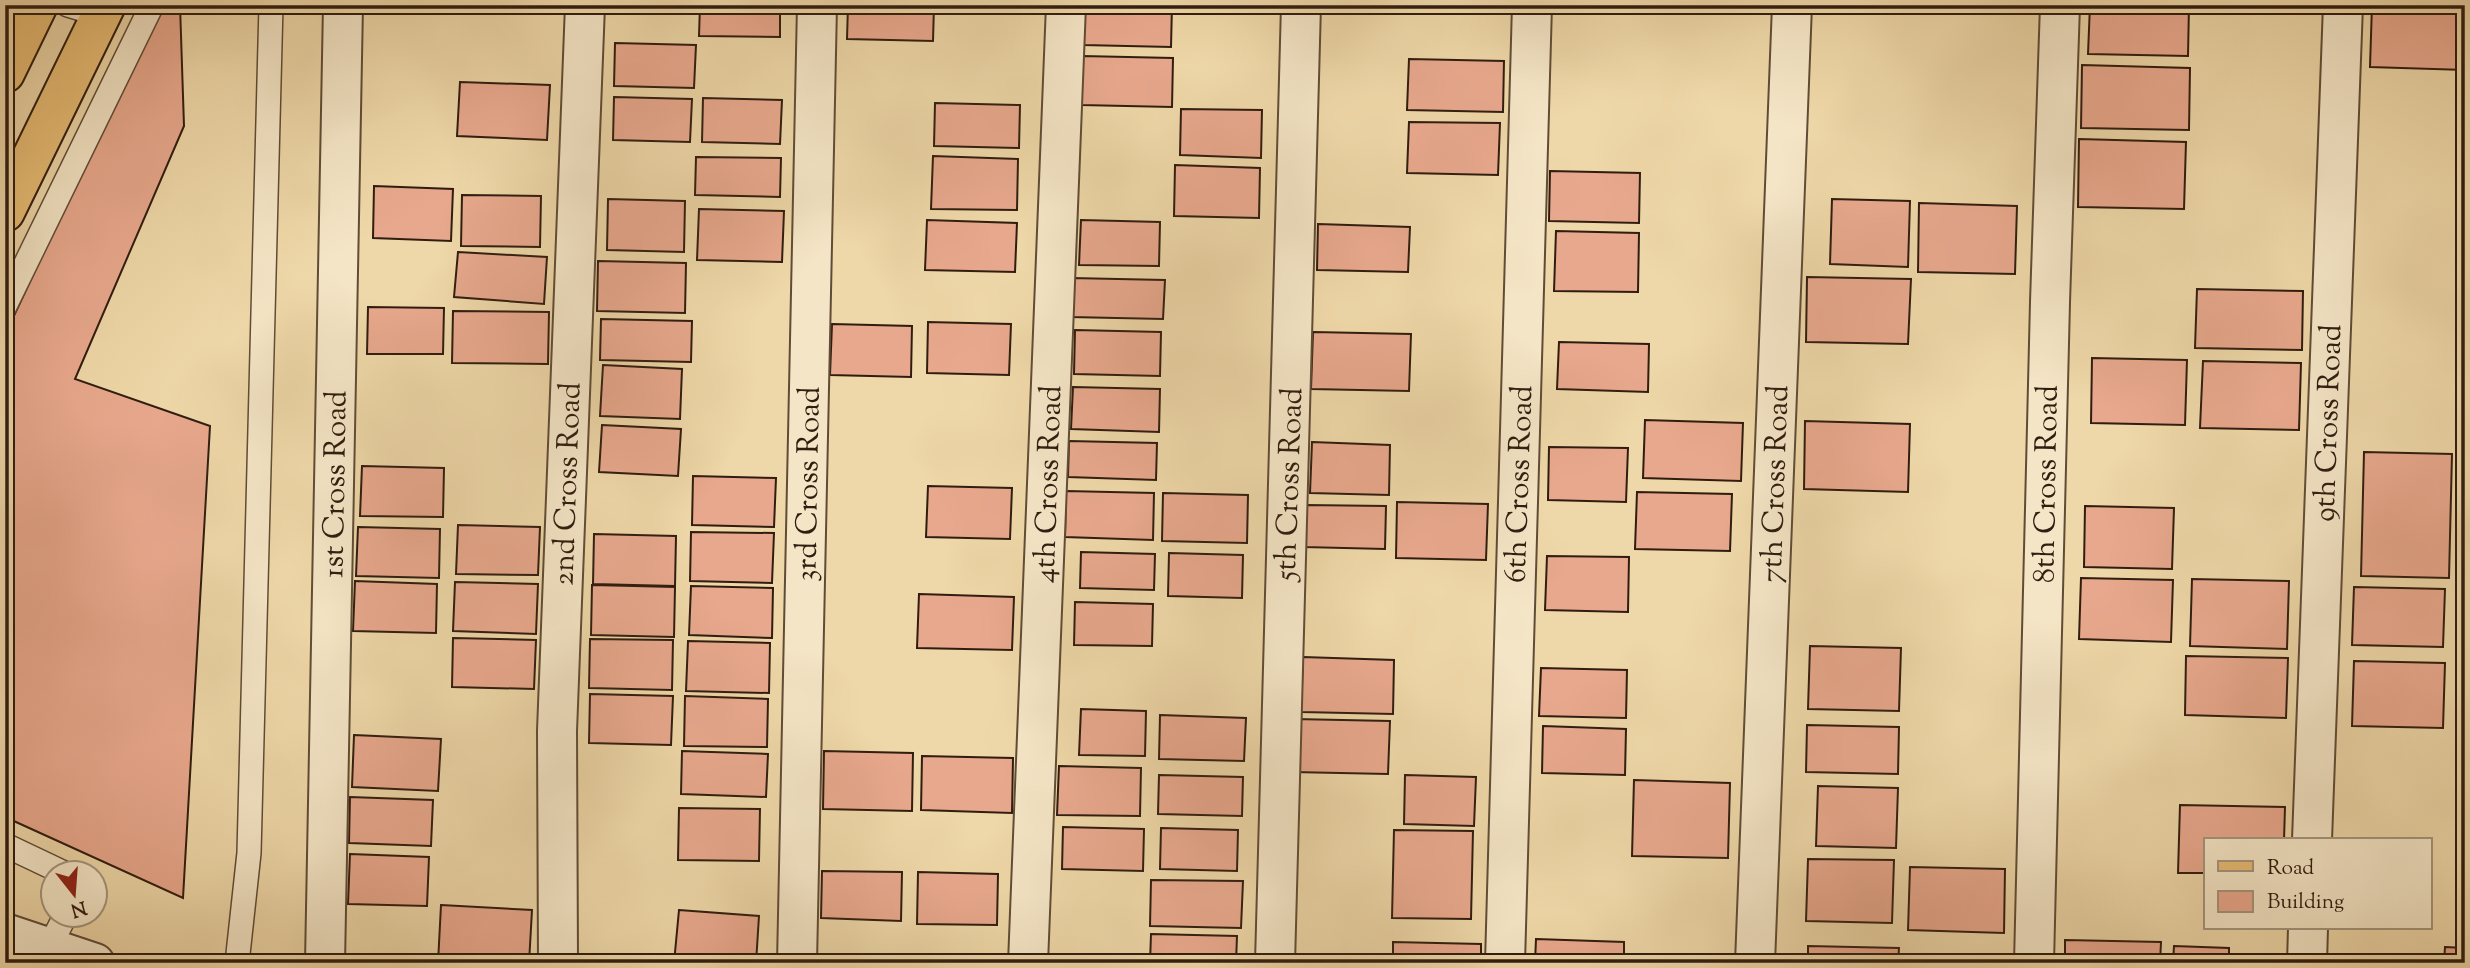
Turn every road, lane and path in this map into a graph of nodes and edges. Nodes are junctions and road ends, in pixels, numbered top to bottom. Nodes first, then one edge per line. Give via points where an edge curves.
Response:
1 (38, 5) edge
2 (152, 5) edge
3 (271, 5) edge
4 (343, 5) edge
5 (585, 5) edge
6 (817, 5) edge
7 (1066, 5) edge
8 (1301, 5) edge
9 (1532, 5) edge
10 (1792, 5) edge
11 (2060, 5) edge
12 (2343, 5) edge
13 (92, 8) edge
14 (5, 74) edge
15 (5, 212) edge
16 (5, 306) edge
17 (2312, 838) edge
18 (5, 845) edge
19 (38, 860) edge
20 (2308, 930) edge
21 (57, 932) edge
22 (5, 933) edge
23 (95, 963) edge
24 (237, 963) edge
25 (325, 963) edge
26 (558, 963) edge
27 (797, 963) edge
28 (1028, 963) edge
29 (1275, 963) edge
30 (1505, 963) edge
31 (1755, 963) edge
32 (2034, 963) edge
33 (2307, 963) edge

1 - 14 main road
2 - 16 lane
3 - 24 lane via 249,853
4 - 25 street, 1st Cross Road
5 - 26 street, 2nd Cross Road via 557,731
6 - 27 street, 3rd Cross Road
7 - 28 street, 4th Cross Road
8 - 29 street, 5th Cross Road
9 - 30 street, 6th Cross Road
10 - 31 street, 7th Cross Road
11 - 32 street, 8th Cross Road
12 - 17 street, 9th Cross Road
13 - 15 main road
18 - 19 lane
20 - 33 street
21 - 22 street
21 - 23 street

